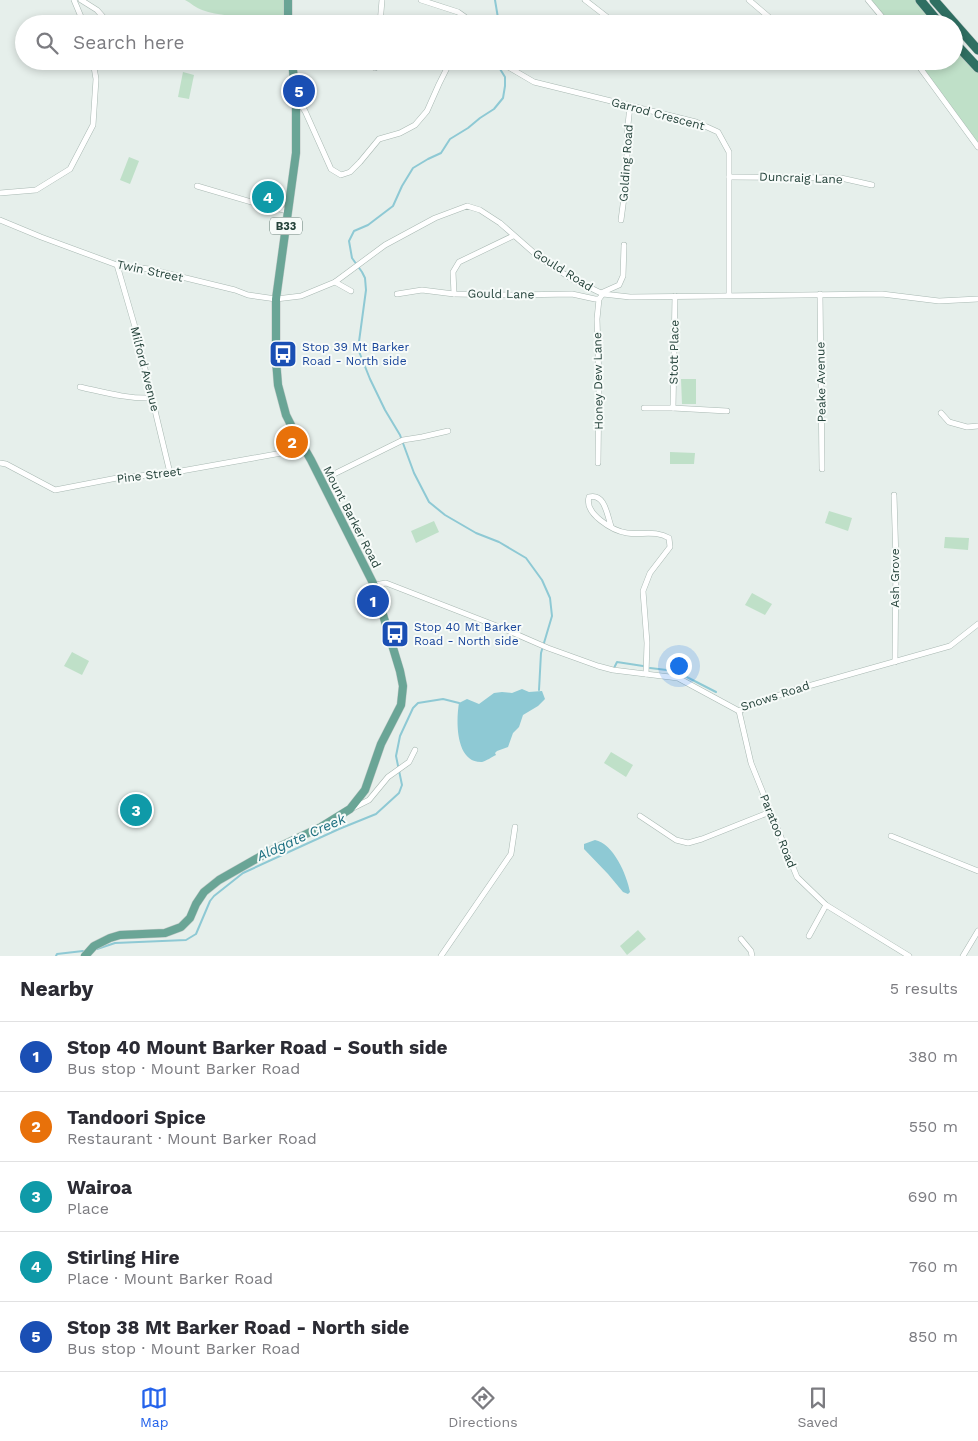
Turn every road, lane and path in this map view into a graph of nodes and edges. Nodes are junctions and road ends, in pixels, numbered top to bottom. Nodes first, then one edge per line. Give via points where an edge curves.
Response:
1 (74, 0) edge
2 (81, 0) edge
3 (288, 0) edge
4 (382, 0) edge
5 (421, 0) edge
6 (585, 0) edge
7 (749, 0) edge
8 (868, 0) edge
9 (920, 0) edge
10 (934, 0) edge
11 (80, 15) edge
12 (101, 15) edge
13 (288, 15) edge
14 (381, 15) edge
15 (462, 15) edge
16 (604, 15) edge
17 (766, 15) edge
18 (880, 15) edge
19 (932, 15) edge
20 (947, 15) edge
21 (963, 33) edge
22 (978, 50) edge
23 (963, 52) edge
24 (978, 68) edge
25 (94, 70) edge
26 (293, 70) edge
27 (446, 70) edge
28 (513, 70) edge
29 (922, 70) edge
30 (296, 98) junction
31 (630, 106) junction
32 (978, 147) edge
33 (729, 177) junction
34 (872, 185) dead end
35 (197, 186) dead end
36 (0, 193) edge
37 (288, 211) junction
38 (0, 220) edge
39 (621, 220) dead end
40 (513, 236) junction
41 (624, 245) dead end
42 (117, 265) junction
43 (335, 282) junction
44 (352, 291) dead end
45 (397, 294) dead end
46 (454, 294) junction
47 (820, 294) junction
48 (729, 295) junction
49 (601, 296) junction
50 (675, 296) junction
51 (978, 299) edge
52 (276, 300) junction
53 (80, 387) dead end
54 (152, 398) junction
55 (644, 408) dead end
56 (672, 408) junction
57 (727, 411) dead end
58 (941, 413) dead end
59 (978, 426) edge
60 (448, 431) dead end
61 (304, 449) junction
62 (0, 463) edge
63 (598, 463) dead end
64 (822, 469) dead end
65 (170, 473) junction
66 (332, 475) dead end
67 (894, 495) dead end
68 (611, 526) junction
69 (374, 585) junction
70 (978, 624) edge
71 (895, 662) junction
72 (646, 674) junction
73 (738, 711) junction
74 (415, 750) dead end
75 (350, 809) junction
76 (770, 812) junction
77 (640, 816) dead end
78 (515, 827) dead end
79 (891, 836) dead end
80 (978, 871) edge
81 (826, 905) junction
82 (978, 932) edge
83 (809, 936) dead end
84 (741, 939) dead end
85 (85, 956) edge
86 (441, 956) edge
87 (752, 956) edge
88 (909, 956) edge
89 (963, 956) edge

1 - 11 street
2 - 12 street
3 - 13 main road
4 - 14 street
5 - 15 street
6 - 16 street
7 - 17 street
8 - 18 street
9 - 19 highway
10 - 20 highway
21 - 22 highway
23 - 24 highway
25 - 36 street via 93,125 70,169 36,190
26 - 30 main road, Mount Barker Road / B33
27 - 30 street via 427,111 415,125 379,139 350,172 341,175 331,168
28 - 31 street, Garrod Crescent via 534,82
29 - 32 street
30 - 37 main road, Mount Barker Road / B33 via 296,152
31 - 33 street, Garrod Crescent via 696,122 718,132 729,152
31 - 39 street, Golding Road
33 - 34 street, Duncraig Lane via 841,178
33 - 48 street, Garrod Crescent
35 - 37 street
37 - 52 main road, Mount Barker Road / B33
38 - 42 street, Twin Street
40 - 43 street, Gould Road via 500,223 467,206 435,218 385,245
40 - 46 street via 459,262 453,272
40 - 49 street, Gould Road via 540,259
41 - 49 street via 623,276 618,285
42 - 52 street, Twin Street via 150,269
42 - 54 street, Milford Avenue
43 - 44 street
43 - 52 street, Gould Road via 301,296
45 - 46 street, Gould Lane via 422,290
46 - 49 street, Gould Lane via 572,294 595,299
47 - 48 street, Gould Road
47 - 51 street, Gould Road via 882,294 940,301
47 - 64 street, Peake Avenue
48 - 50 street, Gould Road
49 - 50 street, Gould Road
49 - 63 street, Honey Dew Lane via 597,319
50 - 56 street, Stott Place
52 - 61 main road, Mount Barker Road / B33 via 278,384 286,415
53 - 54 street via 115,395
54 - 65 street, Milford Avenue
55 - 56 street
56 - 57 street
58 - 59 street via 949,422 967,428
60 - 66 street via 401,441
61 - 65 street, Pine Street
61 - 69 main road, Mount Barker Road / B33
62 - 65 street, Pine Street via 56,490 117,478
67 - 71 street, Ash Grove
68 - 68 street via 592,512 589,497 600,498
68 - 72 street via 627,533 661,534 669,538 670,547 650,573 643,591
69 - 72 street, Snows Road via 386,583 540,645 613,670
69 - 75 main road, Mount Barker Road / B33 via 394,646 403,686 401,705 381,744 365,790
70 - 71 street, Snows Road via 950,646
71 - 73 street, Snows Road via 786,692
72 - 73 street, Snows Road via 678,678
73 - 76 street, Paratoo Road via 751,763
74 - 75 street via 409,762 388,777 369,800
75 - 85 main road, Mount Barker Road / B33 via 219,880 204,892 190,918 181,927 166,932 110,938 94,946
76 - 77 street via 688,843 676,840
76 - 81 street, Paratoo Road via 797,877
78 - 86 street via 511,854
79 - 80 street
81 - 83 street
81 - 88 street, Paratoo Road
82 - 89 street
84 - 87 street

